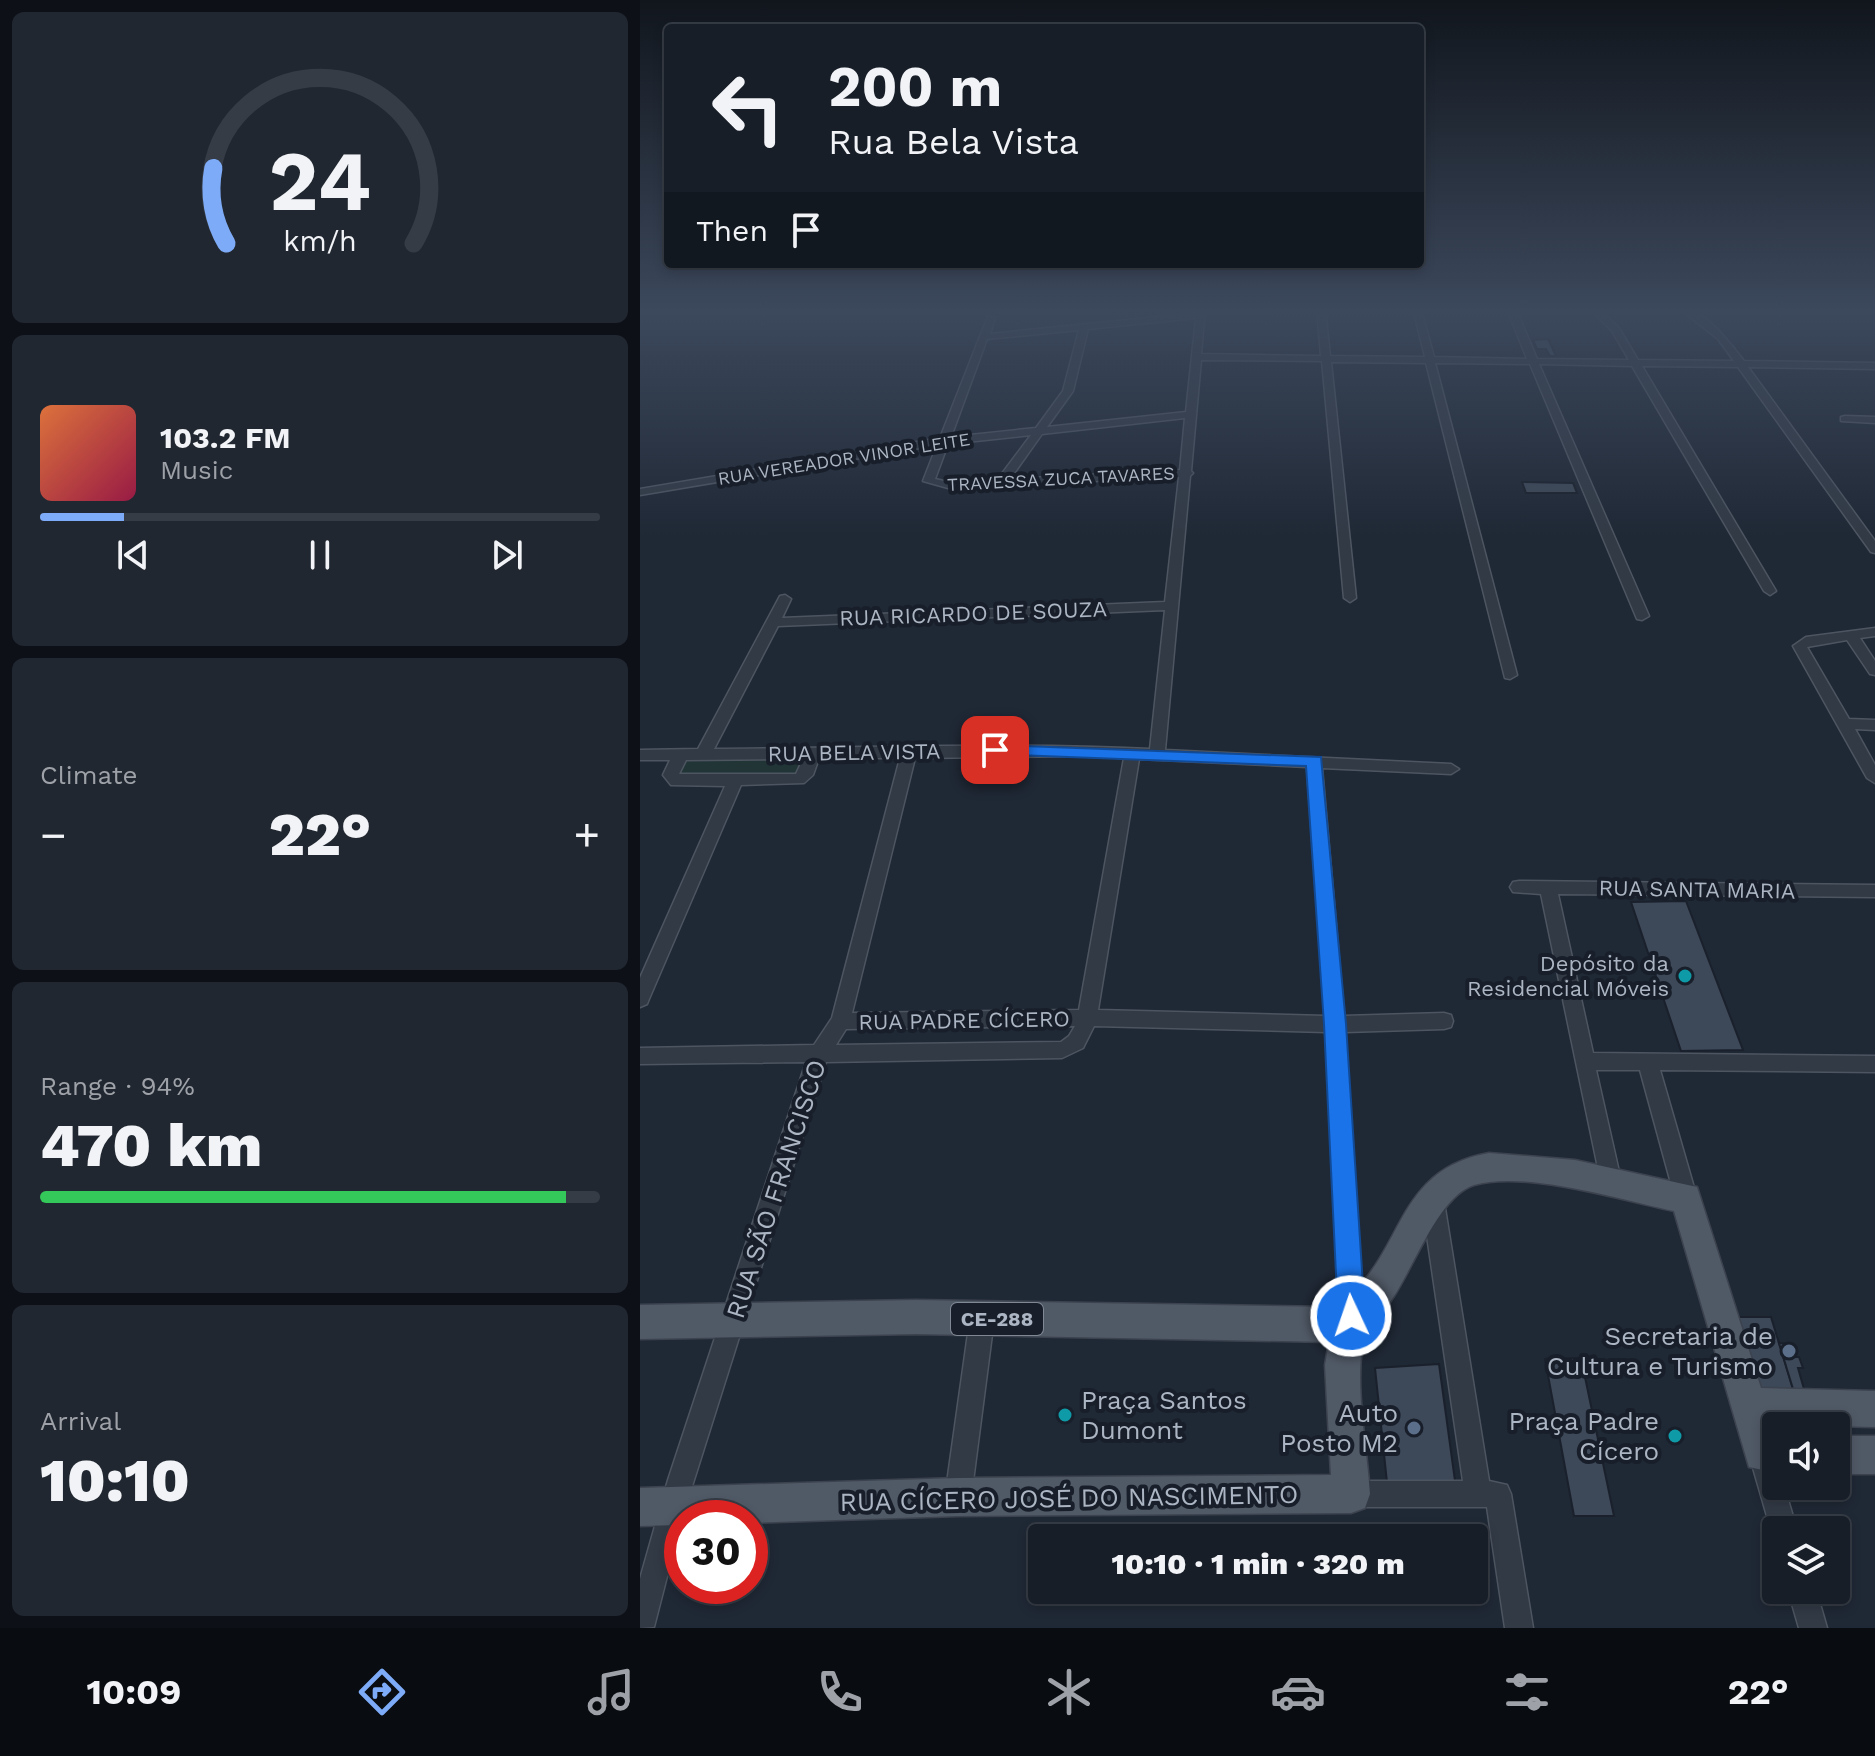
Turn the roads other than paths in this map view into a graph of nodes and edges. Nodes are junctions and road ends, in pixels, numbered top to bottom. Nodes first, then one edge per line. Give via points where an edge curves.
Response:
1 (966, 385) edge
2 (1070, 385) edge
3 (1195, 385) edge
4 (1329, 385) edge
5 (1436, 385) edge
6 (1543, 385) edge
7 (1648, 385) edge
8 (1756, 385) edge
9 (1192, 414) junction
10 (1845, 419) dead end
11 (1875, 420) edge
12 (1039, 429) junction
13 (946, 441) junction
14 (1187, 473) junction
15 (1002, 482) junction
16 (640, 492) edge
17 (1875, 549) edge
18 (1770, 591) dead end
19 (1350, 598) dead end
20 (785, 599) dead end
21 (1173, 606) junction
22 (1642, 616) dead end
23 (773, 622) junction
24 (1875, 632) edge
25 (1851, 635) junction
26 (1875, 671) edge
27 (1510, 675) dead end
28 (1843, 724) junction
29 (1875, 725) edge
30 (909, 751) junction
31 (1133, 752) junction
32 (813, 753) junction
33 (1157, 753) junction
34 (640, 755) edge
35 (680, 755) junction
36 (703, 755) junction
37 (1314, 761) junction
38 (1870, 763) edge
39 (1451, 769) dead end
40 (1875, 778) edge
41 (735, 781) junction
42 (1519, 887) dead end
43 (1548, 887) junction
44 (1875, 891) edge
45 (640, 999) edge
46 (1087, 1018) junction
47 (841, 1021) junction
48 (1444, 1021) dead end
49 (1335, 1024) junction
50 (818, 1055) junction
51 (640, 1056) edge
52 (1586, 1061) junction
53 (1648, 1063) junction
54 (1875, 1064) edge
55 (1611, 1185) junction
56 (1686, 1198) junction
57 (1433, 1202) junction
58 (1351, 1316) junction
59 (733, 1319) junction
60 (982, 1319) junction
61 (640, 1322) edge
62 (1747, 1406) junction
63 (1875, 1409) edge
64 (1762, 1439) edge
65 (1850, 1455) edge
66 (1875, 1455) edge
67 (1488, 1493) junction
68 (1351, 1494) junction
69 (958, 1497) junction
70 (656, 1507) edge
71 (1806, 1604) edge
72 (640, 1627) edge
73 (1519, 1628) edge
74 (1813, 1628) edge

1 - 13 street
2 - 12 street
3 - 9 street
4 - 19 street
5 - 27 street
6 - 22 street
7 - 18 street
8 - 17 street
9 - 12 street, RUA VEREADOR VINOR LEITE
9 - 14 street
10 - 11 street
12 - 13 street, RUA VEREADOR VINOR LEITE
12 - 15 street
13 - 15 street, TRAVESSA ZUCA TAVARES via 928,477 935,484
13 - 16 street, RUA VEREADOR VINOR LEITE
14 - 15 street, TRAVESSA ZUCA TAVARES
14 - 21 street
20 - 23 street
21 - 23 street, RUA RICARDO DE SOUZA
21 - 33 street
23 - 36 street
24 - 25 street
25 - 26 street
25 - 28 street via 1806,641 1801,649
28 - 29 street
28 - 38 street
30 - 31 street, RUA BELA VISTA
30 - 32 street, RUA BELA VISTA
30 - 47 street, RUA SÃO FRANCISCO
31 - 33 street, RUA BELA VISTA
31 - 46 street
32 - 36 street, RUA BELA VISTA
32 - 41 street via 799,779
33 - 37 street, RUA BELA VISTA
34 - 35 street, RUA BELA VISTA
35 - 36 street, RUA BELA VISTA
35 - 41 street via 671,775 676,781
37 - 39 street, RUA BELA VISTA
37 - 49 street
38 - 40 street
41 - 45 street
42 - 43 street, RUA SANTA MARIA
43 - 44 street, RUA SANTA MARIA
43 - 52 street
46 - 47 street, RUA PADRE CÍCERO
46 - 49 street, RUA PADRE CÍCERO
46 - 50 street, RUA PADRE CÍCERO via 1077,1042 1062,1050
47 - 50 street, RUA SÃO FRANCISCO
48 - 49 street, RUA PADRE CÍCERO
49 - 58 street
50 - 51 street, RUA PADRE CÍCERO
50 - 59 street, RUA SÃO FRANCISCO
52 - 53 street
52 - 55 street
53 - 54 street
53 - 56 street
55 - 56 main road, CE-288
55 - 57 main road, CE-288 via 1537,1171 1486,1169 1457,1176
56 - 62 main road
57 - 58 main road, CE-288 via 1382,1287
57 - 67 street
58 - 60 main road, CE-288 via 1315,1326
58 - 68 main road via 1343,1354
59 - 60 main road, CE-288
59 - 61 main road, CE-288
59 - 70 street, RUA SÃO FRANCISCO
60 - 69 street
62 - 63 main road
62 - 64 main road
65 - 66 main road
67 - 68 street, RUA CÍCERO JOSÉ DO NASCIMENTO
67 - 73 street
68 - 69 main road, RUA CÍCERO JOSÉ DO NASCIMENTO
69 - 70 main road, RUA CÍCERO JOSÉ DO NASCIMENTO
70 - 72 street, RUA SÃO FRANCISCO
71 - 74 street

